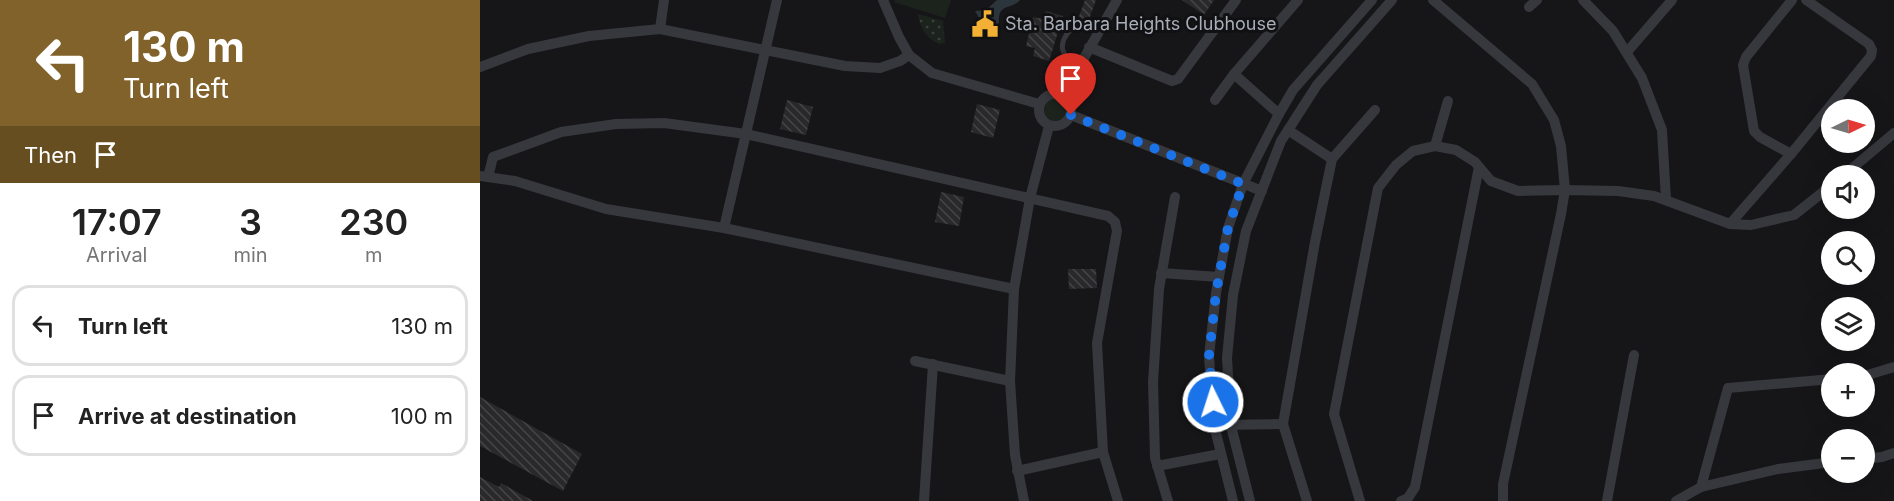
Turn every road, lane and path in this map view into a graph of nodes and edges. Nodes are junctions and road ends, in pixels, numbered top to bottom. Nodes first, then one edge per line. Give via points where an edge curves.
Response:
1 (664, 0) edge
2 (777, 0) edge
3 (883, 0) edge
4 (1117, 0) edge
5 (1236, 0) edge
6 (1298, 0) edge
7 (1372, 0) edge
8 (1392, 0) edge
9 (1433, 0) edge
10 (1582, 0) edge
11 (1671, 0) edge
12 (1792, 0) edge
13 (1806, 0) edge
14 (660, 29) junction
15 (1099, 30) junction
16 (1089, 47) junction
17 (766, 50) junction
18 (1626, 52) junction
19 (909, 55) junction
20 (480, 67) edge
21 (1077, 69) junction
22 (1234, 74) junction
23 (1063, 95) junction
24 (1215, 100) dead end
25 (1448, 101) dead end
26 (1040, 104) junction
27 (1376, 110) dead end
28 (1279, 114) junction
29 (1071, 115) junction
30 (1049, 126) junction
31 (1288, 130) junction
32 (1894, 133) edge
33 (746, 134) junction
34 (1435, 146) junction
35 (1791, 154) junction
36 (1332, 159) junction
37 (1856, 165) edge
38 (1479, 167) junction
39 (484, 176) edge
40 (1243, 184) junction
41 (1565, 190) junction
42 (1262, 191) junction
43 (1821, 194) edge
44 (1175, 197) dead end
45 (1030, 198) junction
46 (1666, 200) junction
47 (1730, 224) junction
48 (724, 228) junction
49 (1161, 273) junction
50 (1219, 277) junction
51 (1014, 289) junction
52 (1634, 355) dead end
53 (915, 361) dead end
54 (933, 364) junction
55 (1894, 367) edge
56 (1875, 373) edge
57 (1821, 380) edge
58 (1010, 381) junction
59 (1283, 424) junction
60 (1214, 425) junction
61 (1231, 426) junction
62 (1103, 452) junction
63 (1894, 453) edge
64 (1220, 454) junction
65 (1875, 458) edge
66 (1821, 463) edge
67 (1157, 466) junction
68 (1017, 471) junction
69 (1701, 487) junction
70 (924, 501) edge
71 (1024, 501) edge
72 (1118, 501) edge
73 (1168, 501) edge
74 (1233, 501) edge
75 (1250, 501) edge
76 (1307, 501) edge
77 (1360, 501) edge
78 (1401, 501) edge
79 (1503, 501) edge
80 (1607, 501) edge
81 (1676, 501) edge

1 - 14 street
2 - 17 street
3 - 19 street
4 - 15 street
5 - 16 street via 1178,79 1172,81
6 - 22 street
7 - 28 street via 1293,90
8 - 31 street via 1317,85
9 - 41 street via 1532,84 1554,120
10 - 18 street
11 - 18 street
12 - 35 street via 1743,65 1754,131
13 - 35 street via 1872,50
14 - 17 street
14 - 20 street via 589,36 528,49
15 - 16 street
15 - 21 lane via 1080,26 1065,36 1064,56
16 - 21 street
17 - 19 street via 845,66 880,68
17 - 33 street
18 - 46 street via 1662,129
19 - 26 street via 932,73
21 - 23 street
22 - 24 street
22 - 28 street
23 - 26 street via 1054,93
23 - 29 street via 1072,107
25 - 34 street
26 - 30 street via 1042,121
27 - 36 street
28 - 40 street
29 - 30 street via 1058,127
29 - 40 street
30 - 45 street
31 - 36 street
31 - 42 street
32 - 37 street
33 - 39 street via 664,123 616,124 561,132 493,157
33 - 45 street
33 - 48 street
34 - 38 street via 1456,150
34 - 77 street via 1413,152 1396,165 1378,188 1334,414
35 - 47 street
36 - 59 street
38 - 41 street via 1491,181 1518,191
38 - 78 street via 1415,487
39 - 48 street via 515,181 606,209
40 - 42 street
40 - 50 street via 1228,228
41 - 46 street via 1618,191
41 - 79 street via 1503,484
42 - 61 street via 1246,231 1233,295 1227,358
43 - 47 street via 1794,215 1751,225
44 - 49 street
45 - 51 street
45 - 62 street via 1108,216 1118,231 1097,343
46 - 47 street
48 - 51 street
49 - 50 street
49 - 67 street via 1154,382
50 - 60 street via 1209,356
51 - 58 street
52 - 80 street
53 - 54 street
54 - 58 street
54 - 70 street
55 - 56 street
57 - 69 street via 1728,388
58 - 68 street
59 - 61 street
59 - 76 street
60 - 61 street
60 - 64 street
61 - 75 street
62 - 68 street
62 - 72 street
63 - 65 street
64 - 67 street
64 - 74 street
66 - 69 street
67 - 73 street
68 - 71 street
69 - 81 street

